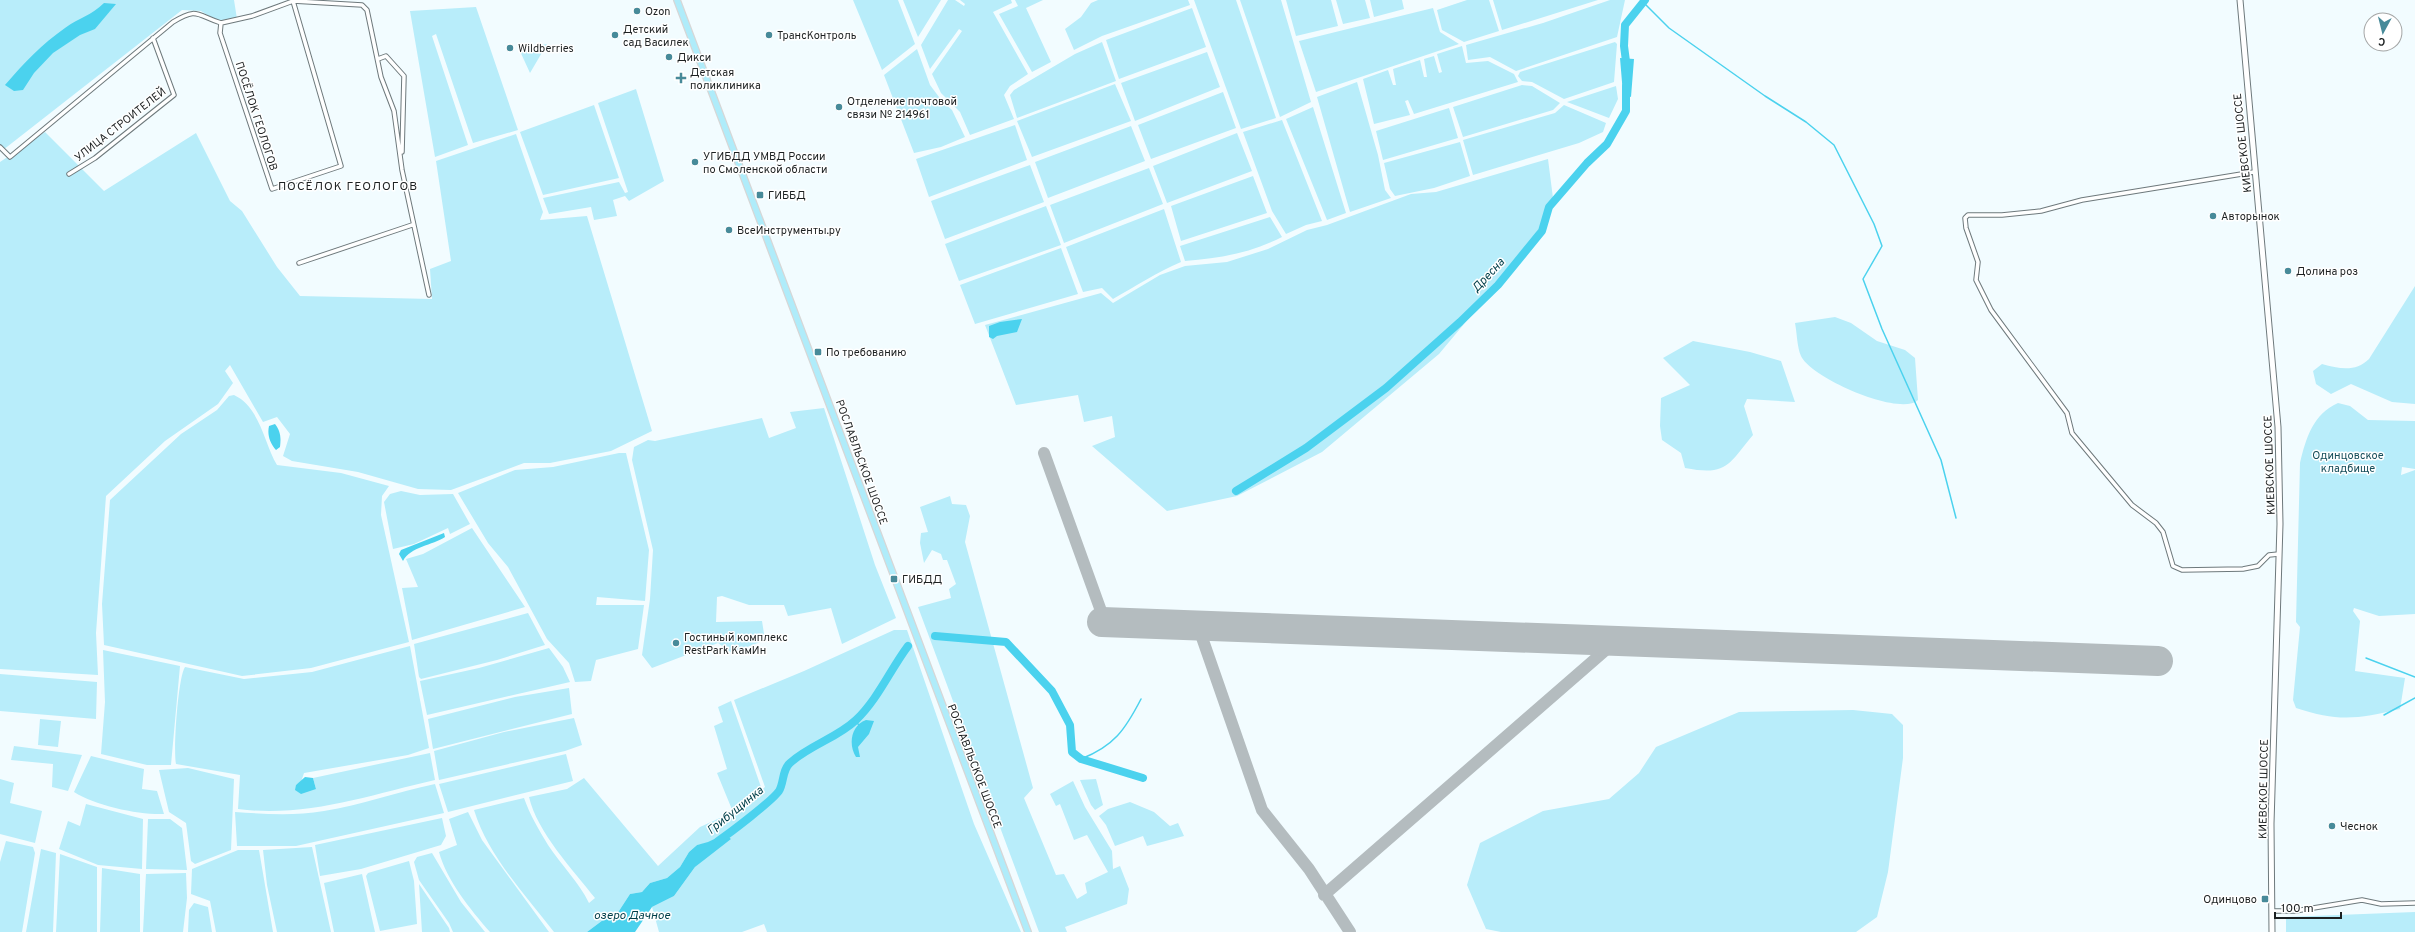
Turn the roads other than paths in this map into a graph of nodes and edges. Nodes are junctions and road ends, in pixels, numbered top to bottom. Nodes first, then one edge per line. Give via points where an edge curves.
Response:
1 (677, 0) edge
2 (2240, 0) edge
3 (293, 1) edge
4 (221, 23) junction
5 (153, 38) junction
6 (378, 59) junction
7 (0, 147) edge
8 (402, 162) junction
9 (2254, 172) junction
10 (69, 174) dead end
11 (412, 225) junction
12 (299, 263) dead end
13 (429, 296) dead end
14 (2279, 554) junction
15 (2415, 903) edge
16 (2272, 911) junction
17 (1028, 932) edge
18 (2272, 932) edge

1 - 17 main road, РОСЛАВЛЬСКОЕ ШОССЕ
2 - 9 main road, КИЕВСКОЕ ШОССЕ
3 - 4 street via 252,16
3 - 4 street, ПОСЁЛОК ГЕОЛОГОВ via 342,166 272,189 220,33
3 - 6 street via 362,5 367,10
4 - 5 street via 189,12
5 - 7 street via 10,157
5 - 10 street, УЛИЦА СТРОИТЕЛЕЙ via 174,95 95,158
6 - 8 street via 381,77 394,111
6 - 8 street via 386,56 404,76
8 - 11 street
9 - 14 main road, КИЕВСКОЕ ШОССЕ via 2278,427
9 - 14 street via 2082,200 2041,211 1968,215 1965,218 1978,262 1976,280 1991,310 2067,413 2072,433 2132,505 2156,522 2163,532 2173,566 2182,570 2243,569 2258,566 2269,555
11 - 12 street
11 - 13 street
14 - 16 main road, КИЕВСКОЕ ШОССЕ via 2271,824
15 - 16 street via 2381,904 2362,900
16 - 18 main road, КИЕВСКОЕ ШОССЕ

